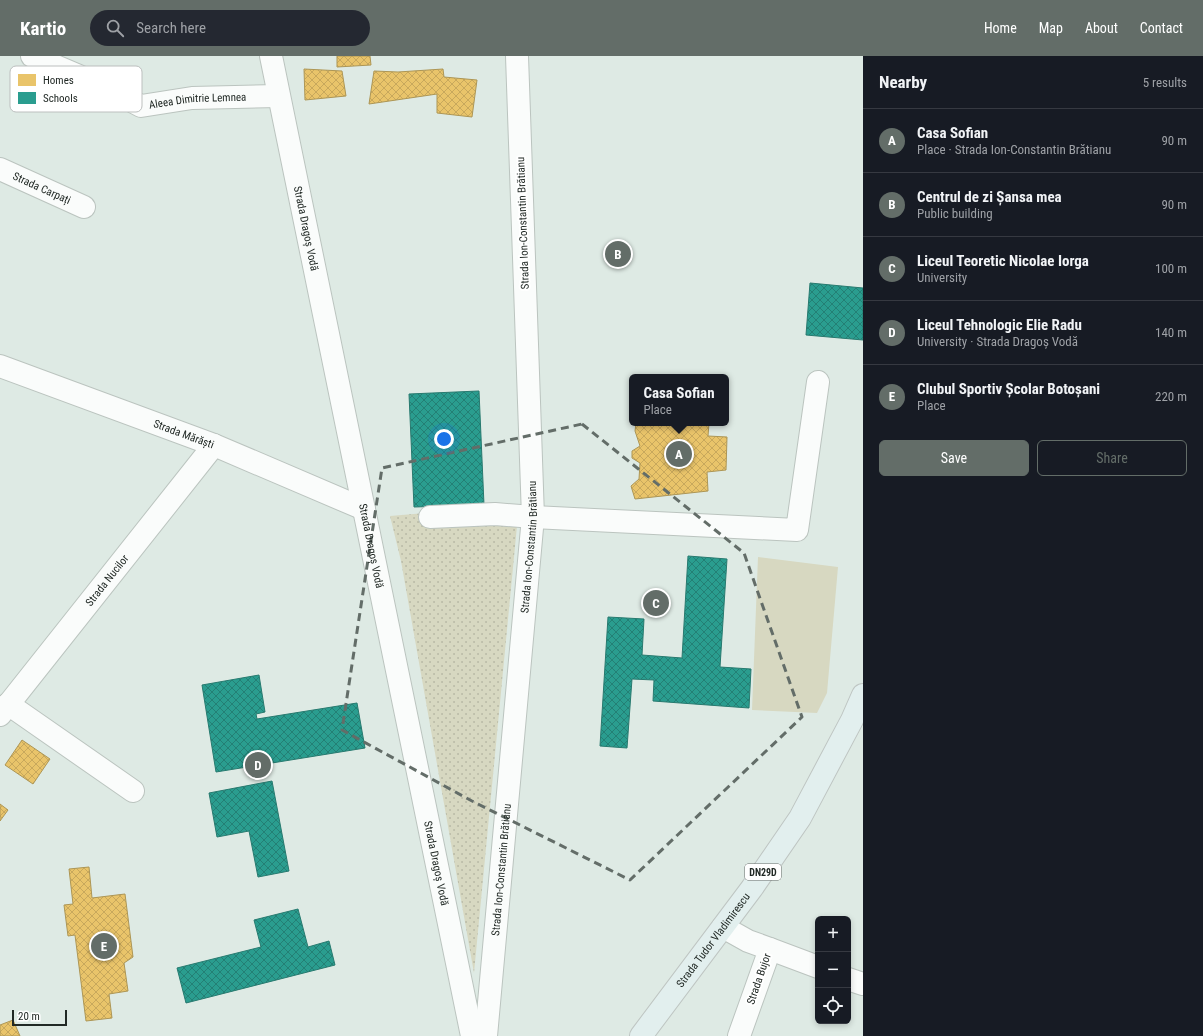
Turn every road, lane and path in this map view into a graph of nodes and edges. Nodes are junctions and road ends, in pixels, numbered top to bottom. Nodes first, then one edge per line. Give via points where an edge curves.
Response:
1 (32, 56) edge
2 (271, 56) edge
3 (517, 56) edge
4 (56, 66) edge
5 (278, 96) junction
6 (142, 106) edge
7 (0, 169) edge
8 (84, 207) dead end
9 (0, 366) edge
10 (818, 382) dead end
11 (214, 445) junction
12 (364, 509) junction
13 (430, 517) dead end
14 (533, 517) junction
15 (863, 695) edge
16 (4, 710) edge
17 (133, 791) dead end
18 (723, 927) junction
19 (770, 950) junction
20 (815, 966) edge
21 (851, 979) edge
22 (863, 984) edge
23 (472, 1036) edge
24 (486, 1036) edge
25 (641, 1036) edge
26 (739, 1036) edge

1 - 4 street, Aleea Dimitrie Lemnea
2 - 5 street, Strada Dragoș Vodă
3 - 14 street, Strada Ion-Constantin Brătianu
5 - 6 street, Aleea Dimitrie Lemnea via 192,98
5 - 12 street, Strada Dragoș Vodă
7 - 8 street, Strada Carpați
9 - 11 street, Strada Mărăști
10 - 14 street via 796,530
11 - 12 street, Strada Mărăști
11 - 16 street, Strada Nucilor
12 - 23 street, Strada Dragoș Vodă
13 - 14 street via 495,514
14 - 24 street, Strada Ion-Constantin Brătianu
15 - 18 main road, Strada Tudor Vladimirescu / DN29D via 800,818
16 - 17 street
18 - 19 street, Strada Bujor
18 - 25 main road, Strada Tudor Vladimirescu / DN29D
19 - 20 street
19 - 26 street, Strada Bujor
21 - 22 street

